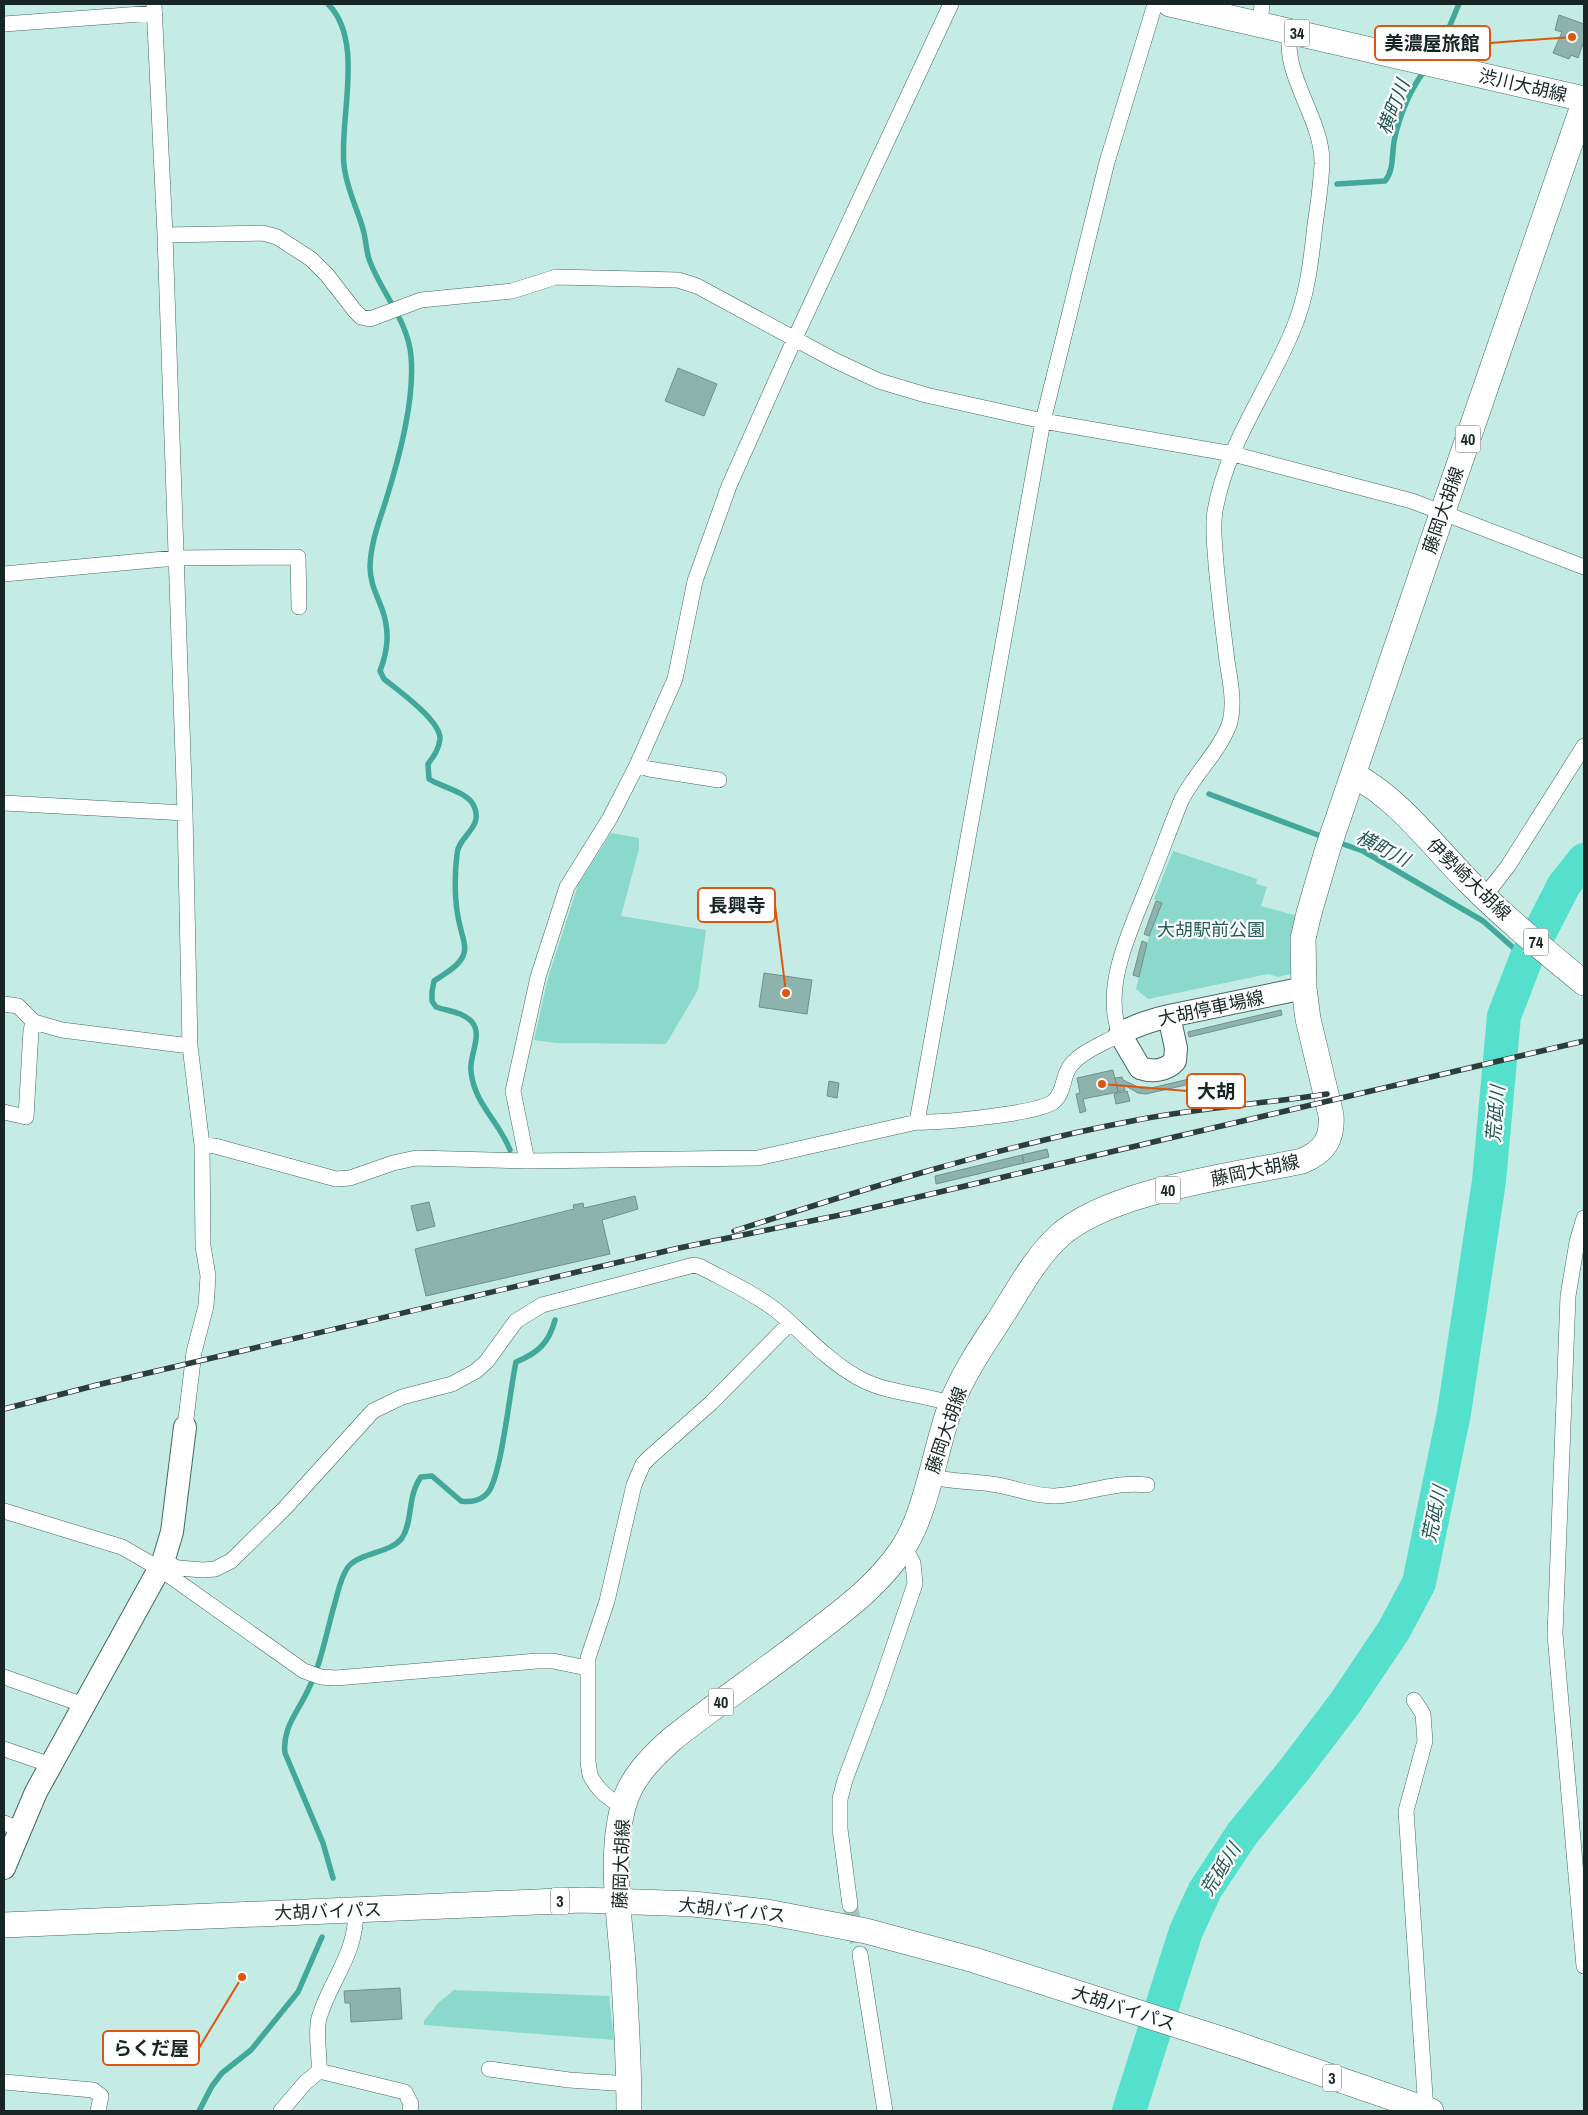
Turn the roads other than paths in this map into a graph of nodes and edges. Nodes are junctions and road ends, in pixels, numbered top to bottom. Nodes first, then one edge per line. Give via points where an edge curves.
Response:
1 (951, 4) edge
2 (1155, 4) edge
3 (1170, 4) edge
4 (154, 8) edge
5 (1261, 14) edge
6 (4, 24) edge
7 (1290, 31) junction
8 (1584, 100) edge
9 (1584, 103) edge
10 (165, 235) junction
11 (795, 338) junction
12 (1043, 421) junction
13 (1233, 454) junction
14 (1443, 511) junction
15 (175, 558) junction
16 (1584, 567) edge
17 (4, 574) edge
18 (299, 607) dead end
19 (1584, 746) edge
20 (637, 765) junction
21 (1354, 775) junction
22 (719, 780) dead end
23 (4, 803) edge
24 (185, 813) junction
25 (1488, 900) junction
26 (1582, 982) edge
27 (1304, 988) junction
28 (4, 1004) edge
29 (1169, 1016) junction
30 (34, 1022) junction
31 (1120, 1034) junction
32 (190, 1046) junction
33 (4, 1112) edge
34 (917, 1122) junction
35 (202, 1145) junction
36 (527, 1161) junction
37 (1584, 1218) edge
38 (790, 1323) junction
39 (952, 1404) junction
40 (185, 1427) joint
41 (930, 1476) junction
42 (1147, 1484) dead end
43 (4, 1511) edge
44 (904, 1547) junction
45 (161, 1566) junction
46 (587, 1668) junction
47 (4, 1677) edge
48 (1414, 1700) dead end
49 (84, 1705) junction
50 (4, 1749) edge
51 (51, 1765) junction
52 (623, 1807) junction
53 (12, 1826) edge
54 (4, 1868) edge
55 (618, 1901) junction
56 (850, 1905) tunnel mouth
57 (356, 1910) junction
58 (4, 1925) edge
59 (1583, 1945) edge
60 (860, 1954) tunnel mouth
61 (1584, 1966) edge
62 (489, 2069) dead end
63 (319, 2072) junction
64 (4, 2082) edge
65 (629, 2084) junction
66 (98, 2111) edge
67 (281, 2111) edge
68 (410, 2111) edge
69 (629, 2111) edge
70 (885, 2111) edge
71 (1428, 2111) edge

1 - 11 street
2 - 12 street via 1104,171
3 - 5 main road, 渋川大胡線 / 34
4 - 6 street
4 - 10 street
5 - 7 main road, 渋川大胡線 / 34
7 - 8 main road, 渋川大胡線 / 34
7 - 13 street via 1289,53 1316,129 1322,162 1310,264 1305,296 1292,333
9 - 14 main road, 藤岡大胡線 / 40
10 - 11 street via 263,233 277,237 311,259 360,317 370,319 421,300 512,291 556,277 678,280 697,286
10 - 15 street
11 - 12 street via 879,381 934,397
11 - 20 street via 729,486 695,581 675,679
12 - 13 street
12 - 34 street
13 - 14 street
13 - 31 street via 1219,494 1213,529 1231,691 1230,721 1217,747 1180,801 1133,922 1122,956 1114,1000 1114,1016
14 - 16 street
14 - 21 main road, 藤岡大胡線 / 40
15 - 17 street
15 - 18 street via 298,557
15 - 24 street
19 - 25 street
20 - 22 street via 649,770
20 - 36 street via 610,818 570,880 538,976 513,1091
21 - 25 main road, 伊勢崎大胡線 / 74 via 1376,787 1393,802
21 - 27 main road, 藤岡大胡線 / 40 via 1302,939
23 - 24 street
24 - 32 street
25 - 26 main road, 伊勢崎大胡線 / 74
27 - 29 street, 大胡停車場線
27 - 39 main road, 藤岡大胡線 / 40 via 1308,1019 1331,1115 1332,1126 1323,1149 1302,1161 1171,1189 1105,1208 1080,1219 1057,1238 1037,1262 988,1338
28 - 30 street via 18,1006
29 - 31 street, 大胡停車場線
29 - 31 street via 1176,1054 1175,1061 1165,1068 1153,1071 1140,1068
30 - 32 street via 62,1030
30 - 33 street via 26,1117
31 - 34 street via 1070,1066 1057,1098 1044,1106 938,1123
32 - 35 street
34 - 36 street via 758,1158
35 - 36 street via 336,1179 350,1178 416,1158
35 - 40 street via 203,1246 208,1286 202,1328 194,1352
37 - 59 street via 1568,1296 1555,1634
38 - 39 street via 856,1377 893,1391
38 - 45 street via 754,1295 694,1265 542,1305 516,1321 487,1361 464,1379 386,1403 373,1411 285,1508 231,1561 215,1569 203,1570
38 - 46 street via 711,1403 643,1464 634,1486 607,1601
39 - 41 main road, 藤岡大胡線 / 40
40 - 45 street via 172,1532
41 - 42 street via 992,1484 1047,1496 1114,1484
41 - 44 main road, 藤岡大胡線 / 40
43 - 45 street via 108,1542
44 - 52 main road, 藤岡大胡線 / 40 via 889,1567 848,1607 685,1728 658,1752 632,1782
44 - 56 street via 913,1563 915,1584 840,1799 840,1829
45 - 46 street via 304,1671 321,1677 537,1661
45 - 49 street
46 - 52 street via 590,1775 607,1798
47 - 49 street
48 - 71 street via 1423,1714 1425,1741 1406,1811
49 - 51 street
50 - 51 street
51 - 53 street
52 - 55 main road, 藤岡大胡線 / 40
53 - 54 street
55 - 57 main road, 大胡バイパス / 3
55 - 65 main road, 藤岡大胡線 / 40
55 - 71 main road, 大胡バイパス / 3 via 736,1909 805,1918 866,1931 974,1960 1233,2043
57 - 58 main road, 大胡バイパス / 3
57 - 63 street via 354,1934 346,1958 319,2018
59 - 61 street
60 - 70 street
62 - 65 street
63 - 67 street via 305,2082
63 - 68 street via 405,2092 411,2104
64 - 66 street via 93,2090 101,2096
65 - 69 main road, 藤岡大胡線 / 40

